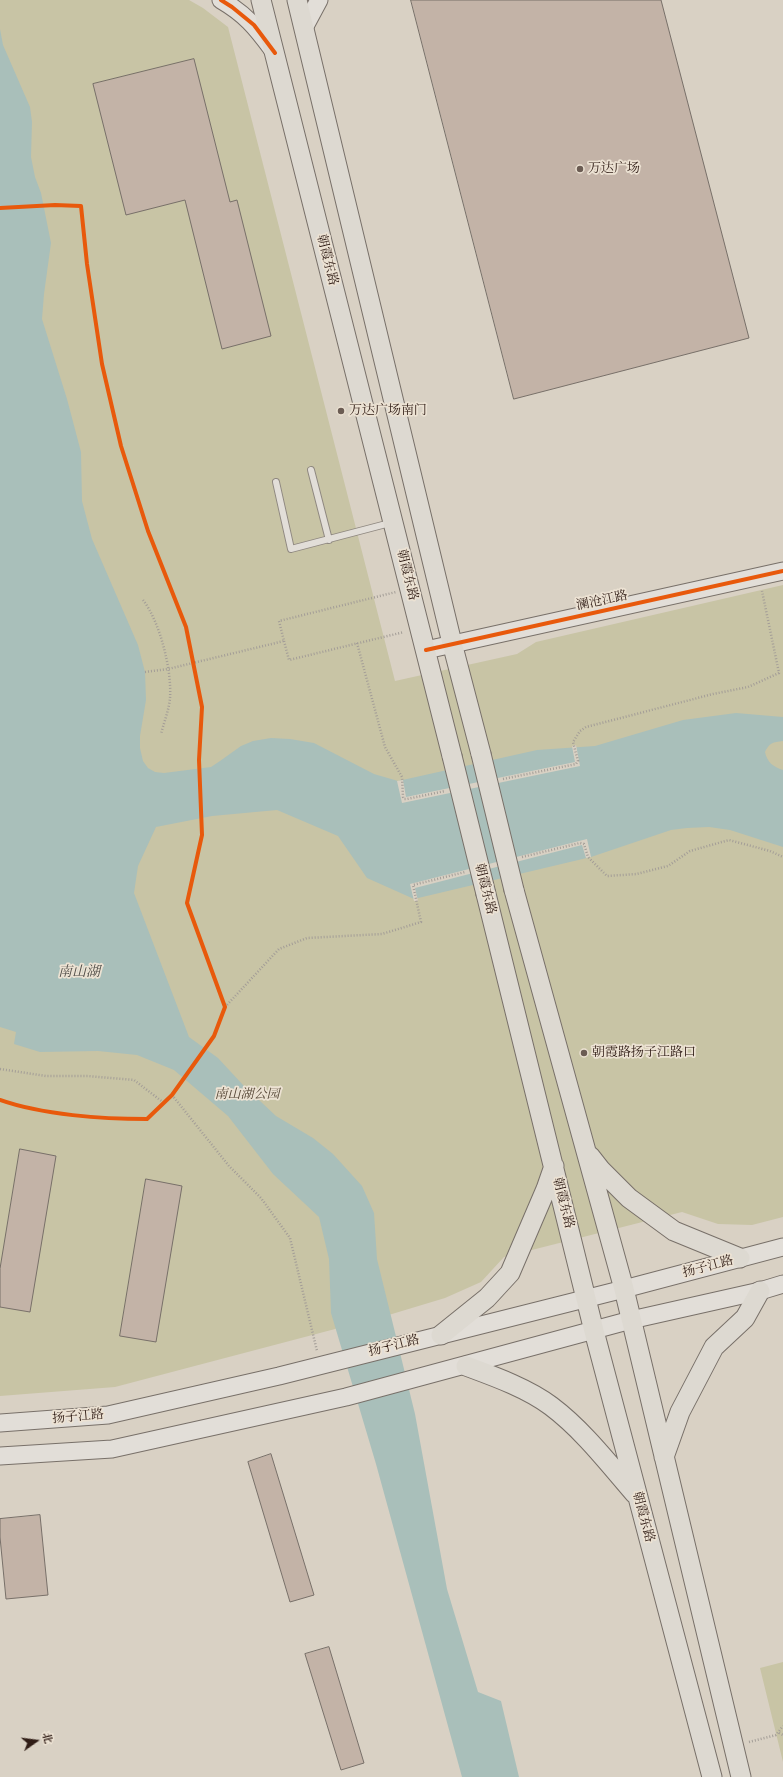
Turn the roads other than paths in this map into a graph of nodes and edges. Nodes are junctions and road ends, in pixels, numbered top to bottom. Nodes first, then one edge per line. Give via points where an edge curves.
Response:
1 (221, 0) edge
2 (261, 0) edge
3 (297, 0) edge
4 (318, 0) edge
5 (304, 28) junction
6 (275, 53) junction
7 (311, 470) dead end
8 (276, 482) dead end
9 (394, 522) junction
10 (329, 540) junction
11 (783, 571) edge
12 (452, 644) junction
13 (426, 650) junction
14 (586, 1150) junction
15 (554, 1166) junction
16 (783, 1247) edge
17 (740, 1258) junction
18 (783, 1284) edge
19 (624, 1290) junction
20 (760, 1291) junction
21 (586, 1299) junction
22 (631, 1320) junction
23 (594, 1331) junction
24 (441, 1335) junction
25 (466, 1366) junction
26 (0, 1423) edge
27 (0, 1456) edge
28 (664, 1457) junction
29 (638, 1497) junction
30 (712, 1777) edge
31 (741, 1777) edge

1 - 6 main road via 254,25
2 - 6 main road, 朝霞东路
3 - 5 main road
4 - 5 main road
5 - 12 main road
6 - 9 main road, 朝霞东路
7 - 10 lane
8 - 10 lane via 291,549
9 - 10 lane
9 - 13 main road, 朝霞东路
11 - 12 main road, 澜沧江路
12 - 13 main road, 澜沧江路
12 - 14 main road, bridge via 514,890
13 - 15 main road, 朝霞东路, bridge
14 - 17 main road via 601,1170 629,1198 674,1231
14 - 19 main road
15 - 21 main road, 朝霞东路
15 - 24 main road via 510,1273 487,1298
16 - 17 main road, 扬子江路
17 - 19 main road, 扬子江路
18 - 20 main road
19 - 21 main road, 扬子江路
19 - 22 main road
20 - 22 main road
20 - 28 main road via 745,1318 714,1347 680,1412
21 - 23 main road, 朝霞东路
21 - 24 main road, 扬子江路
22 - 23 main road
22 - 28 main road
23 - 25 main road
23 - 29 main road, 朝霞东路
24 - 26 main road, 扬子江路 via 108,1415
25 - 27 main road via 346,1397 112,1449
25 - 29 main road via 505,1380 551,1405 580,1432
28 - 31 main road
29 - 30 main road, 朝霞东路

